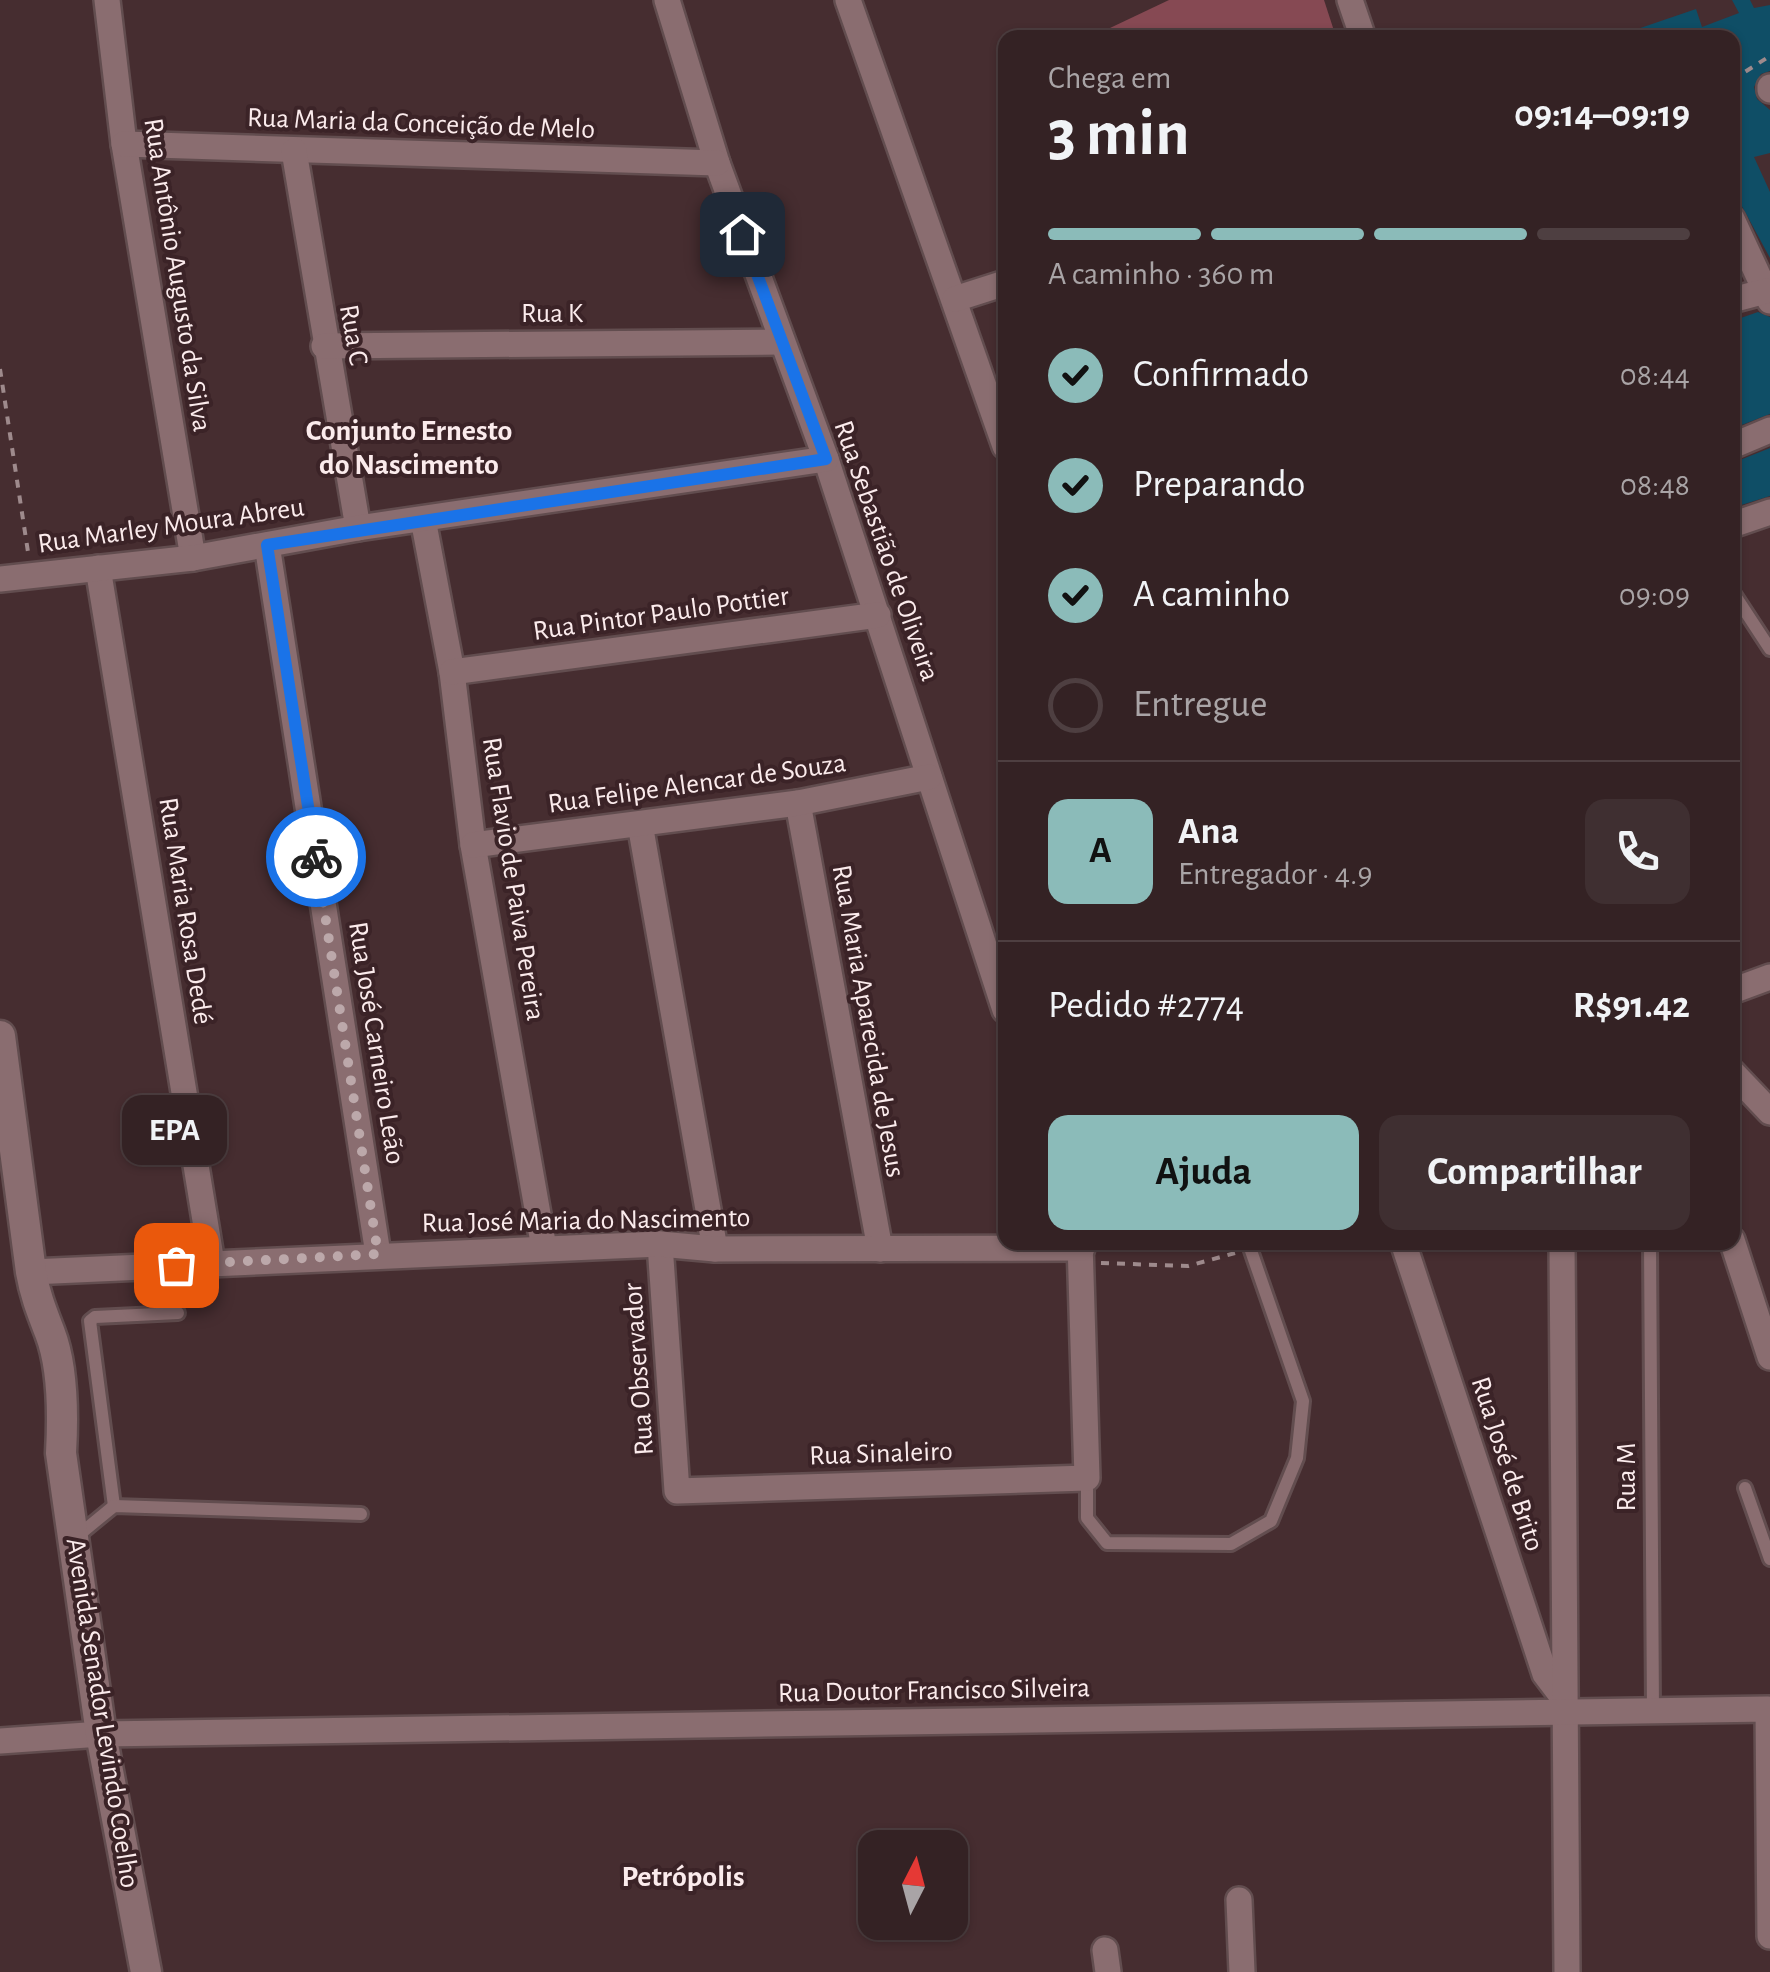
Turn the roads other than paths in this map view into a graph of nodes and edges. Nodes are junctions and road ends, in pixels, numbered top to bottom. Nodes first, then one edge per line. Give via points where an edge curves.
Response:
1 (107, 0) edge
2 (667, 0) edge
3 (848, 0) edge
4 (1350, 0) edge
5 (1360, 30) edge
6 (124, 144) junction
7 (294, 151) junction
8 (717, 163) junction
9 (1740, 237) edge
10 (998, 284) edge
11 (1768, 296) edge
12 (955, 299) junction
13 (1740, 299) edge
14 (781, 342) junction
15 (324, 346) junction
16 (998, 425) edge
17 (1770, 430) edge
18 (1740, 443) edge
19 (826, 459) junction
20 (1770, 512) edge
21 (422, 519) junction
22 (1740, 522) edge
23 (358, 528) junction
24 (267, 545) junction
25 (193, 558) junction
26 (98, 568) junction
27 (0, 579) edge
28 (1740, 603) edge
29 (878, 615) junction
30 (1770, 648) edge
31 (452, 672) junction
32 (929, 777) junction
33 (798, 804) junction
34 (640, 824) junction
35 (474, 844) junction
36 (1770, 977) edge
37 (1740, 988) edge
38 (998, 989) edge
39 (0, 1036) edge
40 (1740, 1080) edge
41 (1770, 1112) edge
42 (12, 1210) edge
43 (660, 1244) junction
44 (998, 1247) edge
45 (544, 1248) junction
46 (716, 1249) junction
47 (880, 1249) junction
48 (1081, 1250) edge
49 (1251, 1250) edge
50 (1406, 1250) edge
51 (1562, 1250) edge
52 (1650, 1250) edge
53 (1735, 1250) edge
54 (378, 1254) junction
55 (212, 1263) junction
56 (31, 1272) junction
57 (178, 1313) dead end
58 (1770, 1357) edge
59 (1087, 1478) junction
60 (1745, 1488) dead end
61 (677, 1490) joint
62 (114, 1506) junction
63 (360, 1514) dead end
64 (74, 1540) junction
65 (1770, 1559) edge
66 (1564, 1705) junction
67 (1769, 1706) edge
68 (1653, 1711) junction
69 (101, 1734) junction
70 (0, 1741) edge
71 (1239, 1900) dead end
72 (1770, 1936) edge
73 (146, 1972) edge
74 (1242, 1972) edge
75 (1567, 1972) edge

1 - 6 street, Rua Antônio Augusto da Silva
2 - 8 street, Rua Sebastião de Oliveira
3 - 12 street
4 - 5 street
6 - 7 street, Rua Maria da Conceição de Melo
6 - 25 street, Rua Antônio Augusto da Silva
7 - 8 street, Rua Maria da Conceição de Melo
7 - 15 street, Rua C
8 - 14 street, Rua Sebastião de Oliveira
9 - 11 street
10 - 12 street
11 - 13 street
12 - 16 street
14 - 15 street, Rua K
14 - 19 street, Rua Sebastião de Oliveira
15 - 23 street, Rua C
17 - 18 street
19 - 21 street, Rua Marley Moura Abreu
19 - 29 street, Rua Sebastião de Oliveira
20 - 22 street
21 - 23 street, Rua Marley Moura Abreu
21 - 31 street, Rua Flavio de Paiva Pereira
23 - 24 street, Rua Marley Moura Abreu
24 - 25 street, Rua Marley Moura Abreu
24 - 54 street, Rua José Carneiro Leão
25 - 26 street, Rua Marley Moura Abreu
26 - 27 street, Rua Marley Moura Abreu
26 - 55 street, Rua Maria Rosa Dedé
28 - 30 lane
29 - 31 street, Rua Pintor Paulo Pottier
29 - 32 street, Rua Sebastião de Oliveira
31 - 35 street, Rua Flavio de Paiva Pereira
32 - 33 street, Rua Felipe Alencar de Souza
32 - 38 street, Rua Sebastião de Oliveira
33 - 34 street, Rua Felipe Alencar de Souza
33 - 47 street, Rua Maria Aparecida de Jesus
34 - 35 street, Rua Felipe Alencar de Souza
34 - 46 street
35 - 45 street, Rua Flavio de Paiva Pereira
36 - 37 street
39 - 42 street, Avenida Senador Levindo Coelho
40 - 41 street
42 - 56 street, Avenida Senador Levindo Coelho
43 - 45 street, Rua José Maria do Nascimento
43 - 46 street, Rua José Maria do Nascimento
43 - 61 street, Rua Observador
44 - 47 street, Rua José Maria do Nascimento
45 - 54 street, Rua José Maria do Nascimento
46 - 47 street, Rua José Maria do Nascimento
48 - 59 street
49 - 59 lane via 1302,1401 1296,1458 1271,1520 1231,1544 1107,1543 1086,1518
50 - 66 street, Rua José de Brito via 1544,1674
51 - 66 street
52 - 68 lane, Rua M
53 - 58 street
54 - 55 street, Rua José Maria do Nascimento
55 - 56 street, Rua José Maria do Nascimento
56 - 64 street, Avenida Senador Levindo Coelho via 38,1312 51,1336
57 - 62 lane via 90,1322
59 - 61 street, Rua Sinaleiro
60 - 65 lane
62 - 63 lane
62 - 64 lane
64 - 69 street, Avenida Senador Levindo Coelho
66 - 68 street, Rua Doutor Francisco Silveira
66 - 69 street, Rua Doutor Francisco Silveira
66 - 75 street
67 - 68 street, Rua Doutor Francisco Silveira
67 - 72 street
69 - 70 street, Rua Doutor Francisco Silveira
69 - 73 street, Avenida Senador Levindo Coelho
71 - 74 street

